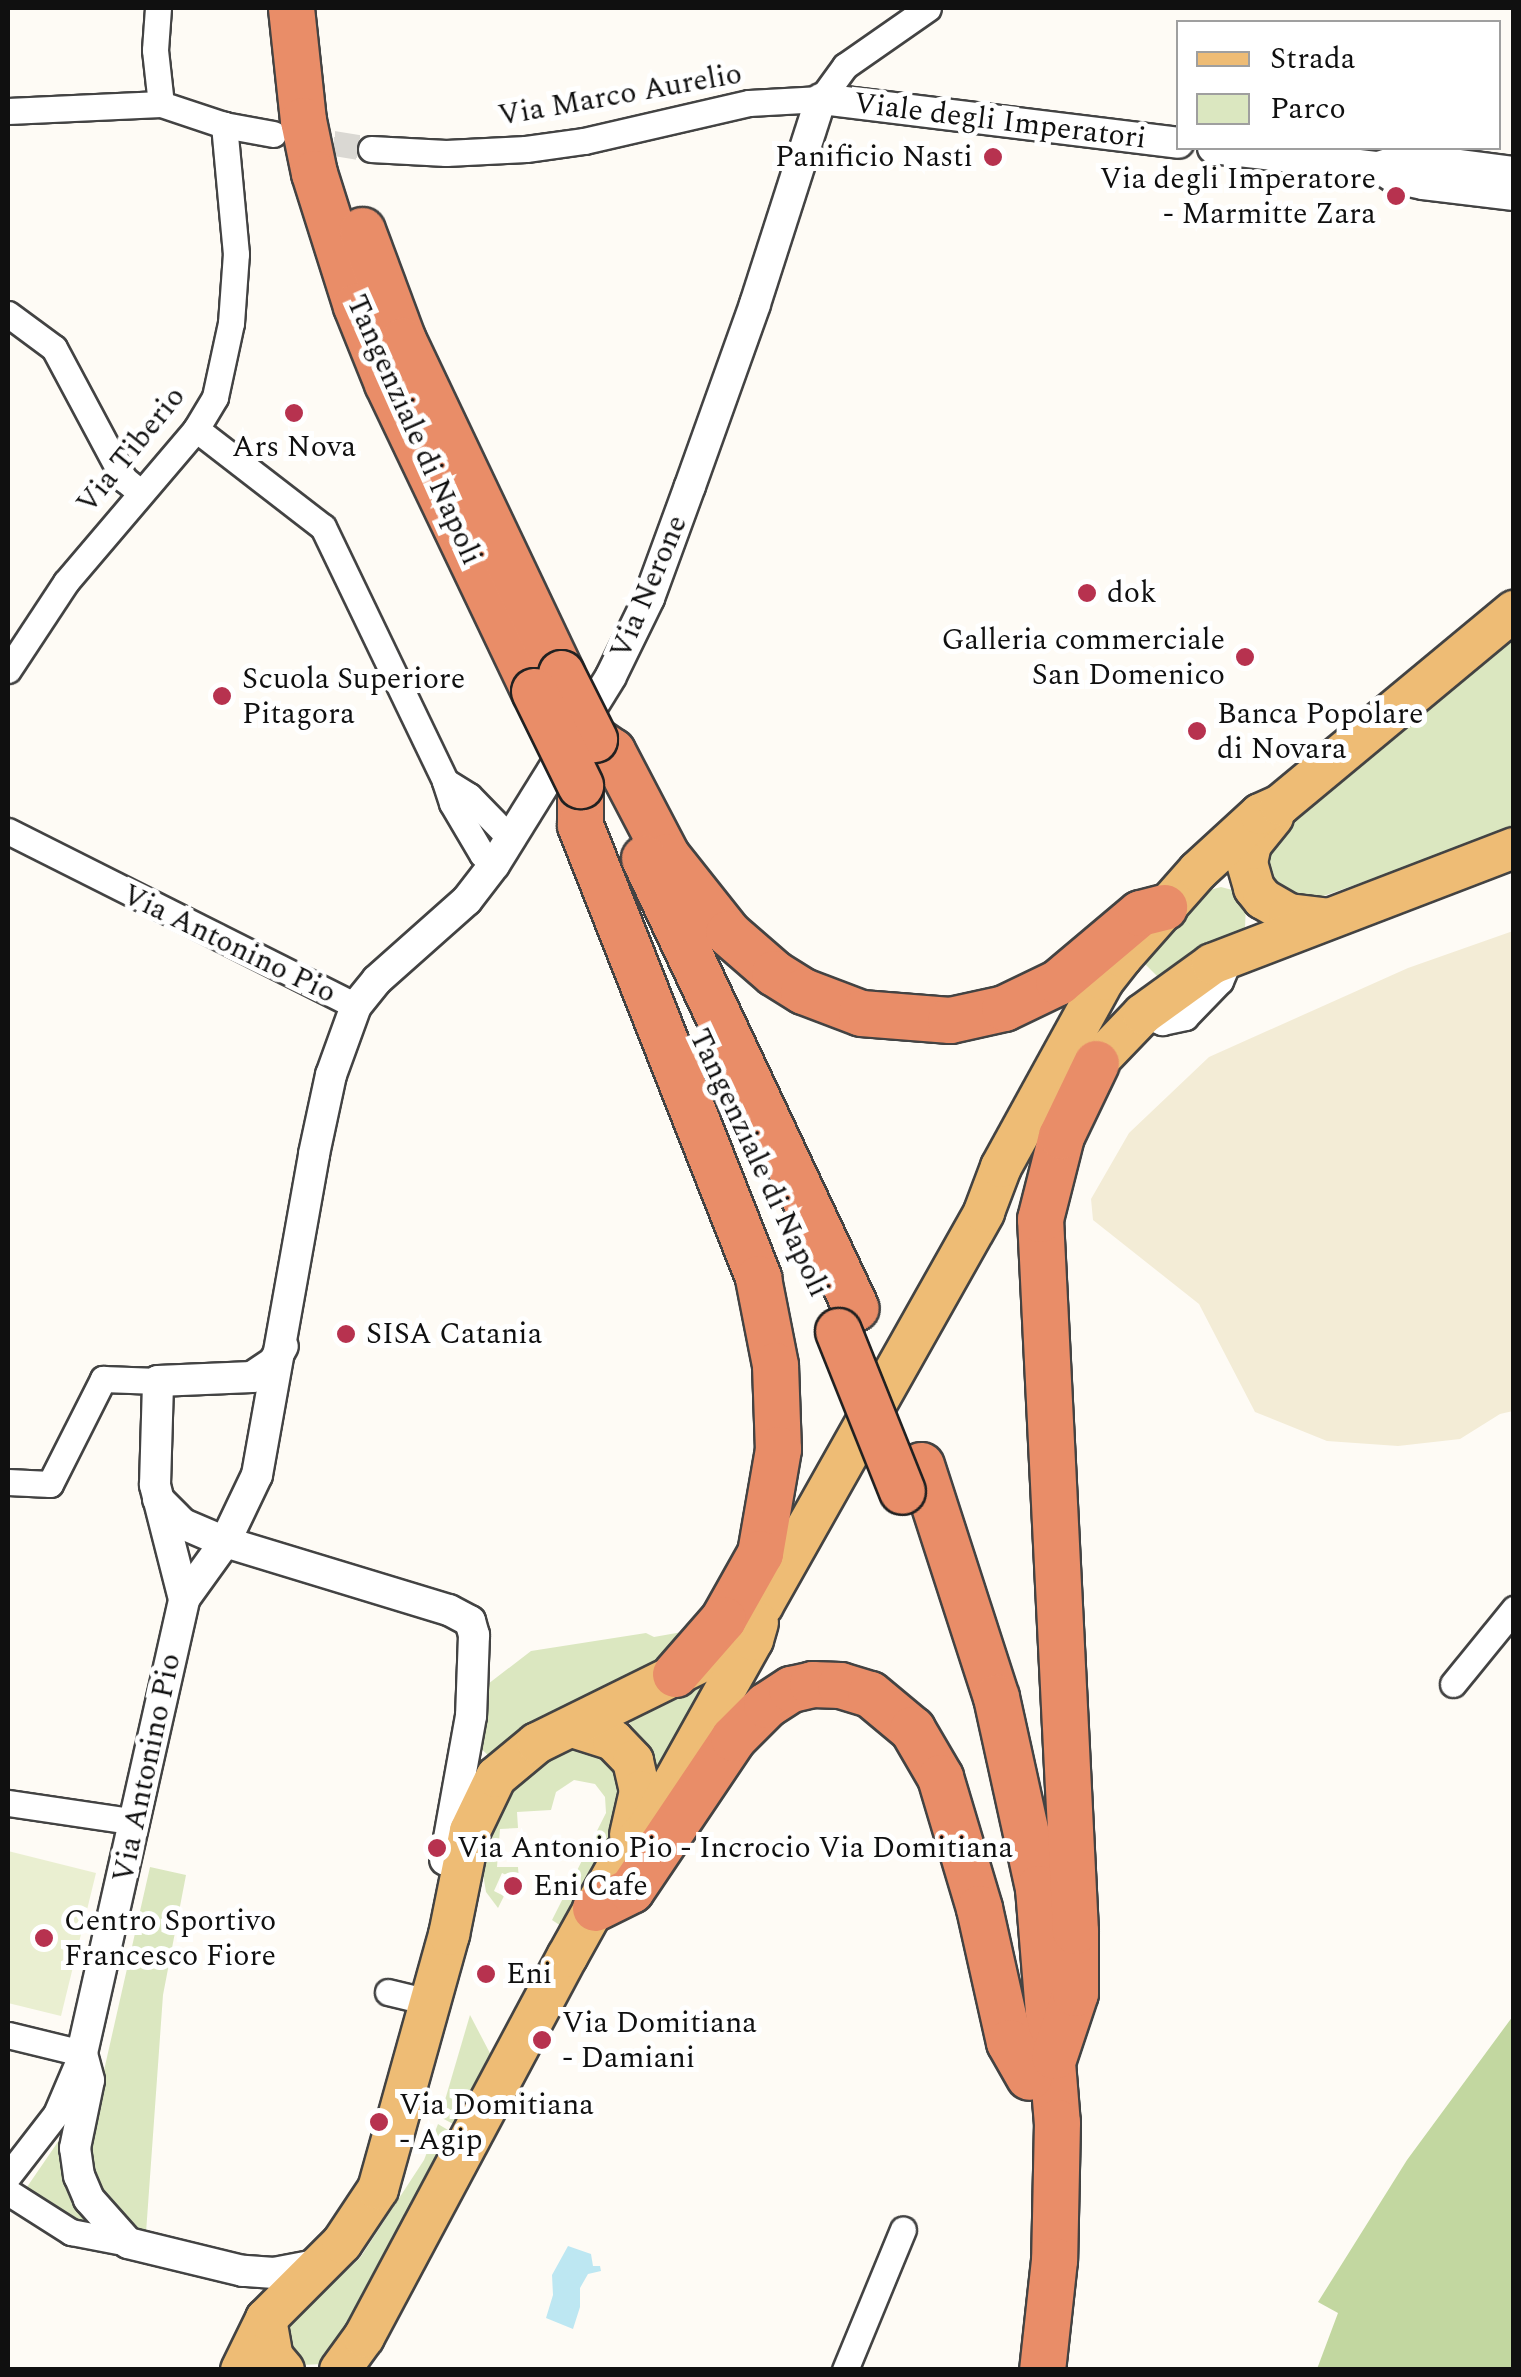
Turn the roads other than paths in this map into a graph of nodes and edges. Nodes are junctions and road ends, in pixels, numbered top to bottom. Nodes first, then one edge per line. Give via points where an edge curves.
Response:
1 (158, 8) edge
2 (292, 8) edge
3 (323, 8) edge
4 (928, 8) edge
5 (821, 99) junction
6 (161, 104) junction
7 (8, 111) edge
8 (224, 124) junction
9 (273, 134) tunnel mouth
10 (1176, 144) edge
11 (371, 148) tunnel mouth
12 (1230, 150) edge
13 (1378, 167) junction
14 (1514, 172) edge
15 (1514, 195) edge
16 (8, 314) edge
17 (196, 429) junction
18 (140, 492) junction
19 (1514, 612) edge
20 (8, 670) edge
21 (548, 682) junction
22 (594, 739) junction
23 (445, 781) junction
24 (580, 785) junction
25 (1280, 805) junction
26 (8, 831) edge
27 (510, 839) junction
28 (1514, 848) edge
29 (494, 865) junction
30 (1327, 919) junction
31 (1152, 921) junction
32 (356, 1006) junction
33 (1164, 1009) junction
34 (1096, 1063) junction
35 (984, 1212) junction
36 (847, 1320) junction
37 (283, 1345) junction
38 (237, 1379) junction
39 (158, 1381) junction
40 (278, 1398) junction
41 (8, 1482) edge
42 (158, 1499) junction
43 (245, 1505) junction
44 (225, 1542) junction
45 (184, 1599) junction
46 (763, 1605) junction
47 (1514, 1609) edge
48 (675, 1674) junction
49 (1453, 1684) dead end
50 (572, 1727) junction
51 (8, 1803) edge
52 (136, 1822) junction
53 (625, 1853) junction
54 (595, 1908) junction
55 (388, 1992) dead end
56 (428, 2002) junction
57 (8, 2035) edge
58 (82, 2053) junction
59 (1042, 2066) junction
60 (8, 2184) edge
61 (903, 2229) dead end
62 (128, 2243) junction
63 (321, 2264) junction
64 (266, 2319) junction
65 (360, 2353) edge
66 (241, 2370) edge
67 (284, 2370) edge
68 (340, 2370) edge
69 (845, 2370) edge
70 (1016, 2370) edge
71 (1042, 2370) edge

1 - 6 street
2 - 21 highway, Tangenziale di Napoli via 314,172 356,306 387,383
3 - 21 highway, Tangenziale di Napoli via 342,160 376,272
4 - 5 street via 846,66
5 - 10 street, Viale degli Imperatori
5 - 11 street, Via Marco Aurelio via 749,103 526,148
5 - 27 street, Via Nerone via 649,598 611,676
6 - 7 street
6 - 8 street
8 - 9 street
8 - 17 street, Via Tiberio via 235,204 231,323 215,397
12 - 13 street
13 - 14 street via 1428,161
13 - 15 street via 1422,184
16 - 18 street via 54,348 124,479
17 - 18 street, Via Tiberio
17 - 23 street via 324,528
18 - 20 street, Via Tiberio via 66,582
19 - 25 main road
21 - 22 highway, Tangenziale di Napoli, bridge
21 - 24 highway, Tangenziale di Napoli, bridge
22 - 31 highway via 612,752 667,856 728,933 804,991 862,1013 950,1020 1004,1008 1058,982 1140,914
22 - 36 highway, Tangenziale di Napoli via 603,774
23 - 27 street
23 - 29 street via 452,804
24 - 36 highway, Tangenziale di Napoli
24 - 48 highway via 580,825 758,1278 775,1365 778,1450 760,1553 724,1619
25 - 30 main road via 1251,844 1249,876 1273,906
25 - 31 main road via 1260,814
26 - 32 street, Via Antonino Pio
27 - 29 street, Via Nerone
28 - 30 main road
29 - 32 street, Via Nerone via 467,900
30 - 33 main road via 1230,957
31 - 33 main road via 1139,970
31 - 35 main road via 1104,980 1000,1168
32 - 37 street, Via Antonino Pio via 317,1138
33 - 34 main road
34 - 35 main road
34 - 59 highway via 1061,1136 1040,1220 1076,1993
35 - 46 main road
36 - 59 highway, Tangenziale di Napoli, bridge via 912,1478 972,1702
37 - 38 street via 266,1369
37 - 40 street, Via Antonino Pio
38 - 39 street
38 - 40 street
39 - 41 street via 103,1379 50,1484
39 - 42 street, Via Antonino Pio
40 - 43 street, Via Antonino Pio
42 - 43 street via 198,1518
42 - 44 street via 183,1524
42 - 45 street, Via Antonino Pio
43 - 44 street, Via Antonino Pio
44 - 45 street, Via Antonino Pio
44 - 56 street via 470,1621 471,1716 432,1930
45 - 52 street, Via Antonino Pio
46 - 48 main road via 721,1648
46 - 53 main road via 753,1640 648,1826
47 - 49 street
48 - 50 main road
50 - 53 main road via 613,1740 633,1760 640,1791
50 - 56 main road via 522,1752 484,1793
51 - 52 street
52 - 58 street, Via Antonino Pio
53 - 54 main road
54 - 59 highway via 631,1890 733,1738 781,1693 812,1684 870,1694 912,1730 940,1777 1009,2042
54 - 65 main road
55 - 56 street
56 - 63 main road via 378,2189
57 - 58 street
58 - 60 street, Via Antonino Pio via 56,2114
58 - 62 street, Via Antonino Pio via 88,2080 75,2148 79,2176 98,2214
59 - 70 highway, Tangenziale di Napoli
59 - 71 highway, Tangenziale di Napoli via 1056,2206
60 - 62 street via 71,2232
61 - 69 street
62 - 63 street via 244,2271
63 - 64 main road
64 - 66 main road
64 - 67 main road via 272,2356
65 - 68 main road

